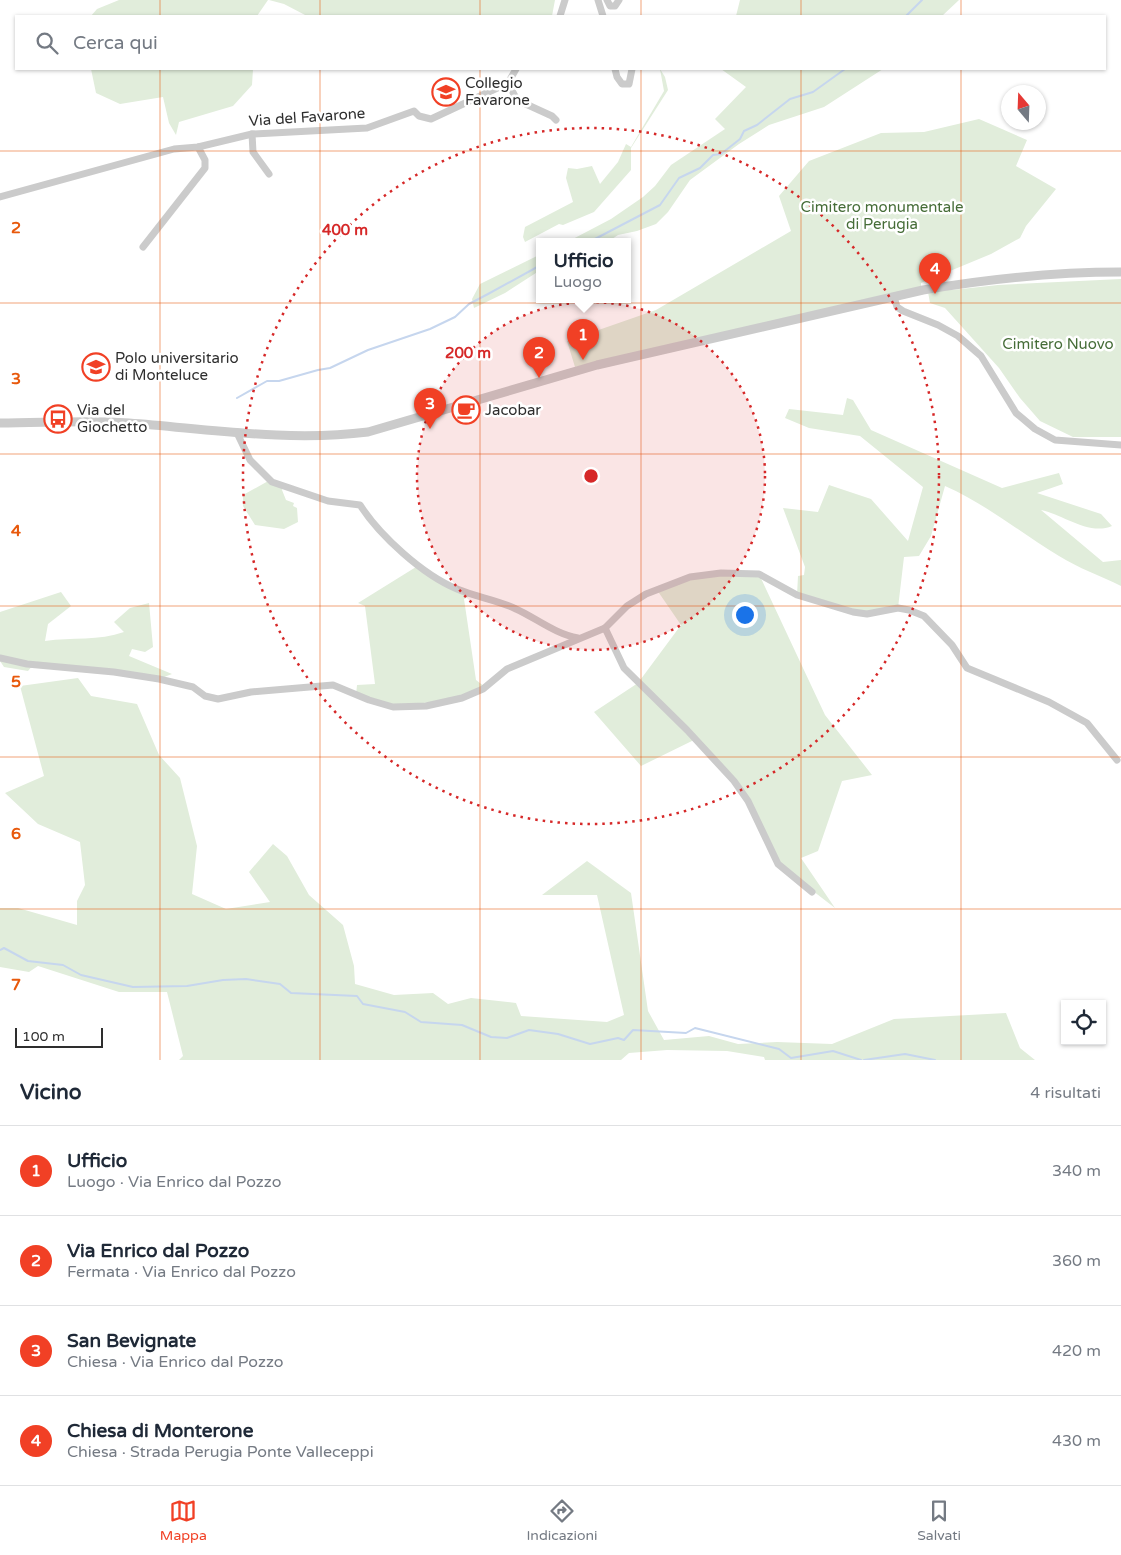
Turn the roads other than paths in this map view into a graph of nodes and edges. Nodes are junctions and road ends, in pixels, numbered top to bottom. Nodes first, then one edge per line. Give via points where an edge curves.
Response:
1 (565, 0) edge
2 (598, 0) edge
3 (607, 0) edge
4 (618, 0) edge
5 (560, 15) edge
6 (603, 15) edge
7 (515, 70) edge
8 (615, 70) edge
9 (632, 70) edge
10 (508, 82) junction
11 (556, 120) dead end
12 (252, 134) junction
13 (198, 147) junction
14 (269, 174) dead end
15 (0, 197) edge
16 (143, 247) dead end
17 (1121, 272) edge
18 (894, 297) junction
19 (0, 423) edge
20 (238, 435) junction
21 (1121, 445) edge
22 (605, 628) junction
23 (581, 638) junction
24 (0, 658) edge
25 (1117, 760) dead end
26 (812, 892) dead end

1 - 5 street
2 - 6 street
3 - 4 street via 610,6 615,6
7 - 10 street
8 - 9 street via 622,84 629,84
10 - 11 street via 517,100
10 - 12 street, Via del Favarone via 431,119 414,111 367,128
12 - 13 street, Via del Favarone
12 - 14 street via 253,152
13 - 15 street, Via del Favarone via 174,149
13 - 16 street via 205,160 205,168
17 - 18 street via 977,281
18 - 20 street via 597,365 381,430 336,435
18 - 21 street via 902,311 958,336 980,356 1016,412 1036,429 1054,440
19 - 20 street via 128,423
20 - 23 street via 250,460 272,482 328,501 360,505 408,558 455,588 514,608 567,636
22 - 23 street
22 - 25 street via 627,606 646,594 690,577 721,573 759,574 796,595 853,612 868,614 898,608 909,610 924,616 952,645 967,668 1049,702 1087,723
22 - 26 street via 624,668 734,781 748,801 778,864
23 - 24 street via 507,669 483,689 462,698 426,706 393,707 334,685 251,692 218,699 205,696 193,687 158,679

